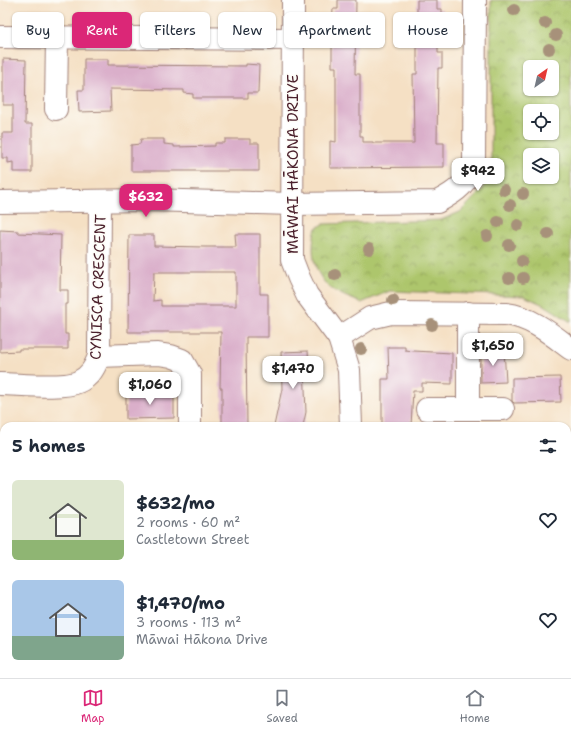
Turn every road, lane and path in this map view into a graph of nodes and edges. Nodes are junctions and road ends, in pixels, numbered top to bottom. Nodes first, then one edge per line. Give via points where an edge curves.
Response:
1 (293, 0) edge
2 (475, 0) edge
3 (293, 12) edge
4 (0, 37) edge
5 (12, 37) edge
6 (64, 37) edge
7 (284, 39) edge
8 (57, 48) edge
9 (293, 48) edge
10 (56, 109) dead end
11 (0, 202) edge
12 (100, 202) junction
13 (292, 204) junction
14 (468, 313) junction
15 (339, 338) junction
16 (571, 349) edge
17 (99, 356) junction
18 (0, 384) edge
19 (468, 409) junction
20 (503, 409) dead end
21 (427, 410) dead end
22 (349, 421) edge
23 (190, 422) edge

1 - 3 street, MĀWAI HĀKONA DRIVE
2 - 13 street via 474,161 470,174 456,192 437,202
4 - 5 street
6 - 7 street
8 - 10 street
9 - 13 street, MĀWAI HĀKONA DRIVE
11 - 12 street
12 - 13 street via 149,200
12 - 17 street, CYNISCA CRESCENT
13 - 15 street, MĀWAI HĀKONA DRIVE via 292,260 298,278 307,295
14 - 15 street via 380,315
14 - 16 street via 519,315
14 - 19 street
15 - 22 street, MĀWAI HĀKONA DRIVE via 349,370
17 - 18 street, CYNISCA CRESCENT via 96,367 78,382 58,385
17 - 23 street via 158,354 182,360 190,374
19 - 20 street
19 - 21 street

